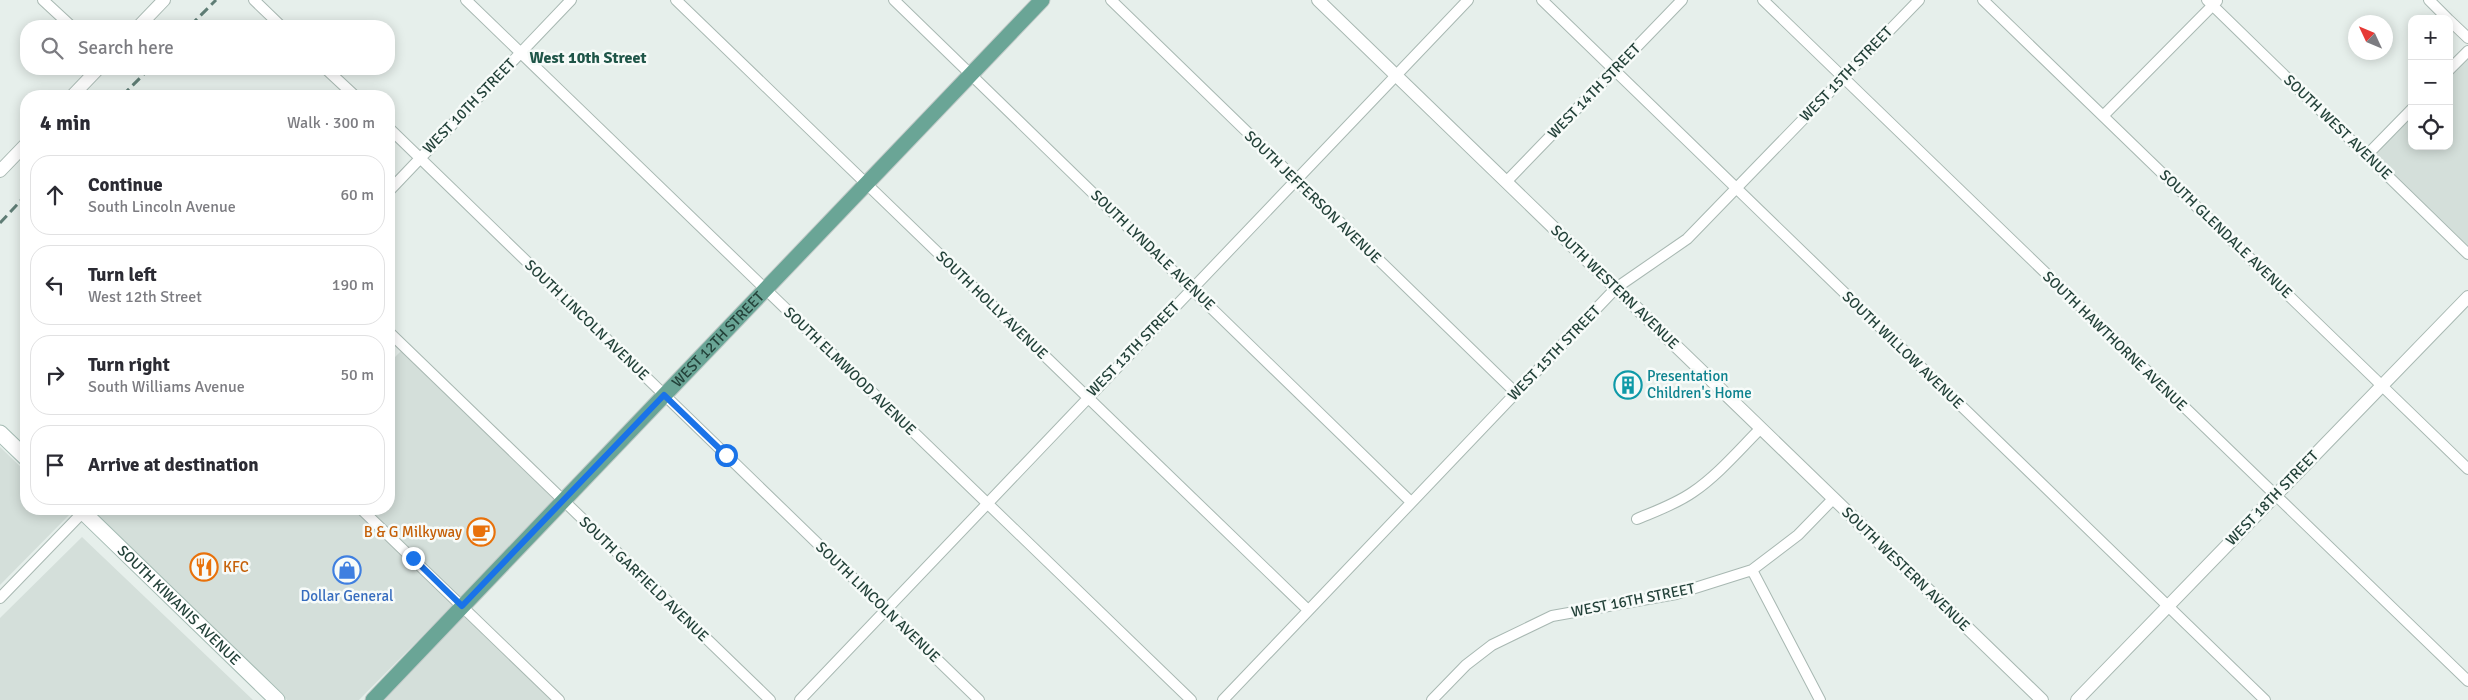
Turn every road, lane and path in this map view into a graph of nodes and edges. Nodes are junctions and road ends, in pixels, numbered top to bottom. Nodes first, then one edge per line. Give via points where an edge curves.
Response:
1 (43, 0) edge
2 (164, 0) edge
3 (254, 0) edge
4 (466, 0) edge
5 (571, 0) edge
6 (676, 0) edge
7 (894, 0) edge
8 (1042, 0) edge
9 (1111, 0) edge
10 (1318, 0) edge
11 (1468, 0) edge
12 (1542, 0) edge
13 (1682, 0) edge
14 (1762, 0) edge
15 (1919, 0) edge
16 (1983, 0) edge
17 (2428, 0) edge
18 (2212, 2) edge
19 (2444, 15) edge
20 (64, 20) edge
21 (145, 20) edge
22 (276, 20) edge
23 (2453, 24) edge
24 (2468, 38) edge
25 (2468, 51) edge
26 (521, 52) junction
27 (2453, 66) edge
28 (1614, 70) junction
29 (971, 74) junction
30 (92, 75) edge
31 (332, 75) edge
32 (1396, 76) junction
33 (1842, 78) junction
34 (78, 90) edge
35 (349, 90) edge
36 (2408, 113) edge
37 (2103, 116) junction
38 (395, 134) edge
39 (20, 150) edge
40 (2367, 155) junction
41 (421, 158) junction
42 (0, 172) edge
43 (1296, 180) junction
44 (1506, 182) junction
45 (866, 184) junction
46 (395, 185) edge
47 (1735, 188) junction
48 (2468, 254) edge
49 (1192, 288) junction
50 (1616, 288) junction
51 (765, 289) junction
52 (2468, 297) edge
53 (395, 338) edge
54 (2382, 385) junction
55 (1516, 393) junction
56 (664, 395) junction
57 (1087, 397) junction
58 (1760, 428) junction
59 (0, 433) edge
60 (20, 452) edge
61 (2468, 469) edge
62 (2275, 495) junction
63 (1834, 499) junction
64 (563, 501) junction
65 (1411, 502) junction
66 (987, 503) junction
67 (79, 515) edge
68 (89, 515) edge
69 (367, 515) edge
70 (1637, 519) dead end
71 (1752, 570) junction
72 (0, 598) edge
73 (462, 606) junction
74 (2168, 606) junction
75 (886, 610) junction
76 (1308, 610) junction
77 (2468, 682) edge
78 (277, 700) edge
79 (373, 700) edge
80 (559, 700) edge
81 (770, 700) edge
82 (800, 700) edge
83 (979, 700) edge
84 (1191, 700) edge
85 (1223, 700) edge
86 (1432, 700) edge
87 (1820, 700) edge
88 (2042, 700) edge
89 (2077, 700) edge
90 (2265, 700) edge

1 - 20 street
2 - 21 street
3 - 22 street
4 - 26 street, SOUTH ELMWOOD AVENUE
5 - 26 street, WEST 10TH STREET
6 - 45 street, SOUTH HOLLY AVENUE
7 - 29 street, SOUTH LYNDALE AVENUE
8 - 29 main road, WEST 12TH STREET
9 - 43 street, SOUTH JEFFERSON AVENUE
10 - 32 street, SOUTH WESTERN AVENUE
11 - 32 street, WEST 13TH STREET
12 - 28 street, SOUTH WILLOW AVENUE
13 - 28 street, WEST 14TH STREET
14 - 33 street, SOUTH HAWTHORNE AVENUE
15 - 33 street, WEST 15TH STREET
16 - 37 street, SOUTH GLENDALE AVENUE
17 - 19 street
18 - 37 street
18 - 40 street, SOUTH WEST AVENUE
23 - 24 street
25 - 27 street
26 - 41 street, WEST 10TH STREET
26 - 51 street, SOUTH ELMWOOD AVENUE
28 - 44 street, WEST 14TH STREET
28 - 47 street, SOUTH WILLOW AVENUE
29 - 45 main road, WEST 12TH STREET
29 - 49 street, SOUTH LYNDALE AVENUE
30 - 34 street
31 - 35 street
32 - 43 street, WEST 13TH STREET
32 - 44 street, SOUTH WESTERN AVENUE
33 - 47 street, WEST 15TH STREET
33 - 62 street, SOUTH HAWTHORNE AVENUE
36 - 40 street
37 - 54 street, SOUTH GLENDALE AVENUE
38 - 41 street, SOUTH LINCOLN AVENUE
39 - 42 street
40 - 48 street, SOUTH WEST AVENUE
41 - 46 street, WEST 10TH STREET
41 - 56 street, SOUTH LINCOLN AVENUE
43 - 49 street, WEST 13TH STREET
43 - 55 street, SOUTH JEFFERSON AVENUE
44 - 50 street, SOUTH WESTERN AVENUE
45 - 51 main road, WEST 12TH STREET
45 - 57 street, SOUTH HOLLY AVENUE
47 - 50 street, WEST 15TH STREET via 1686,239
47 - 74 street, SOUTH WILLOW AVENUE
49 - 57 street, WEST 13TH STREET
49 - 65 street, SOUTH LYNDALE AVENUE
50 - 55 street, WEST 15TH STREET
50 - 58 street, SOUTH WESTERN AVENUE
51 - 56 main road, WEST 12TH STREET
51 - 66 street, SOUTH ELMWOOD AVENUE
52 - 54 street, WEST 18TH STREET
53 - 64 street, SOUTH GARFIELD AVENUE
54 - 61 street, SOUTH GLENDALE AVENUE
54 - 62 street, WEST 18TH STREET
55 - 65 street, WEST 15TH STREET
56 - 64 main road, WEST 12TH STREET
56 - 75 street, SOUTH LINCOLN AVENUE
57 - 66 street, WEST 13TH STREET
57 - 76 street, SOUTH HOLLY AVENUE
58 - 63 street, SOUTH WESTERN AVENUE
58 - 70 street via 1692,493
59 - 60 main road
62 - 74 street, WEST 18TH STREET
62 - 77 street, SOUTH HAWTHORNE AVENUE
63 - 71 street, WEST 16TH STREET via 1798,535
63 - 88 street, SOUTH WESTERN AVENUE
64 - 73 main road, WEST 12TH STREET
64 - 81 street, SOUTH GARFIELD AVENUE
65 - 76 street, WEST 15TH STREET
66 - 75 street, WEST 13TH STREET
66 - 84 street, SOUTH ELMWOOD AVENUE
67 - 72 street
68 - 78 main road, SOUTH KIWANIS AVENUE
69 - 73 street
71 - 86 street, WEST 16TH STREET via 1676,594 1552,616 1492,645 1466,665
71 - 87 street
73 - 79 main road, WEST 12TH STREET
73 - 80 street
74 - 89 street, WEST 18TH STREET
74 - 90 street, SOUTH WILLOW AVENUE
75 - 82 street, WEST 13TH STREET
75 - 83 street, SOUTH LINCOLN AVENUE
76 - 85 street, WEST 15TH STREET

